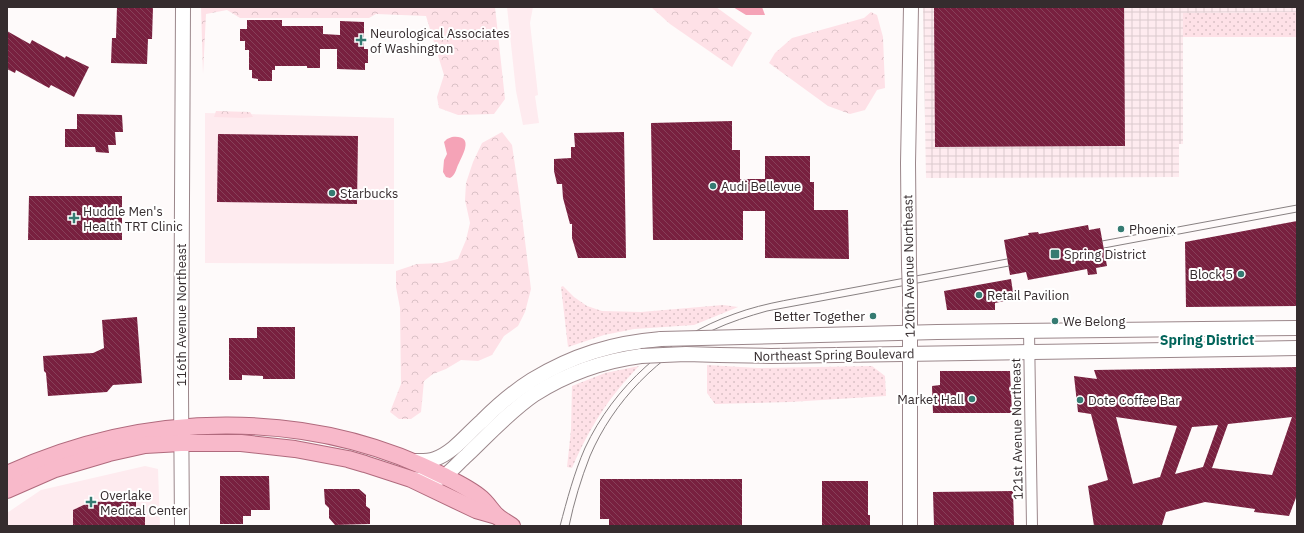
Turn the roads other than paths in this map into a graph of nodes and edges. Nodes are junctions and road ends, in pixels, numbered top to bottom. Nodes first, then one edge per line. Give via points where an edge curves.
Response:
1 (183, 7) edge
2 (911, 7) edge
3 (1297, 328) edge
4 (1029, 331) junction
5 (910, 333) junction
6 (1297, 348) edge
7 (1029, 352) junction
8 (910, 354) junction
9 (181, 427) junction
10 (181, 443) junction
11 (409, 461) junction
12 (7, 474) edge
13 (444, 476) junction
14 (411, 478) junction
15 (7, 490) edge
16 (505, 521) edge
17 (182, 526) edge
18 (910, 526) edge
19 (1032, 526) edge

1 - 9 street, 116th Avenue Northeast
2 - 5 street, 120th Avenue Northeast, bridge via 908,163
3 - 4 street, Northeast Spring Boulevard
4 - 5 street, Northeast Spring Boulevard
4 - 7 street, 121st Avenue Northeast
5 - 8 street, 120th Avenue Northeast
5 - 11 street, Northeast Spring Boulevard, bridge via 661,339 611,346 577,357 545,372 497,407 450,451 434,460
6 - 7 street, Northeast Spring Boulevard
7 - 8 street, Northeast Spring Boulevard
7 - 19 street, 121st Avenue Northeast
8 - 13 street, Northeast Spring Boulevard, bridge via 686,354 641,356 604,363 547,387 520,406
8 - 18 street, 120th Avenue Northeast
9 - 10 street, 116th Avenue Northeast
9 - 11 main road via 259,427 305,432 365,445
9 - 12 main road via 141,432 91,444 36,460
10 - 14 main road via 241,443 294,449 348,459
10 - 15 main road via 145,445 109,453 55,469
10 - 17 street, 116th Avenue Northeast
11 - 13 main road
13 - 14 street via 429,480
13 - 16 main road via 480,497
14 - 16 main road via 476,510

